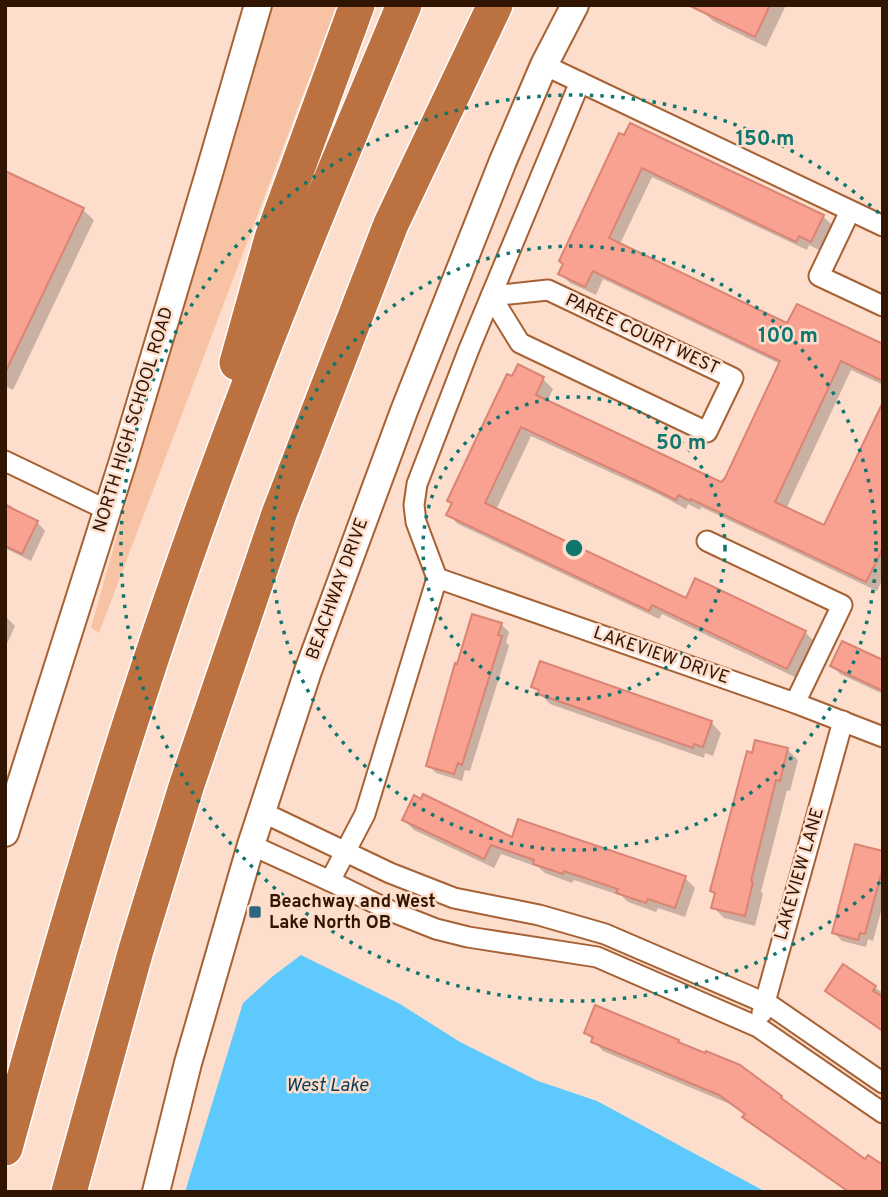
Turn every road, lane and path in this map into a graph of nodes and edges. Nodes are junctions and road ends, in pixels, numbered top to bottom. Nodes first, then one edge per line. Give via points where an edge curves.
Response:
1 (258, 5) edge
2 (357, 5) edge
3 (404, 5) edge
4 (495, 5) edge
5 (519, 5) edge
6 (575, 5) edge
7 (544, 65) junction
8 (579, 82) junction
9 (850, 211) junction
10 (391, 224) junction
11 (883, 226) edge
12 (491, 296) junction
13 (883, 306) edge
14 (5, 461) edge
15 (107, 510) junction
16 (707, 541) dead end
17 (438, 578) junction
18 (163, 624) junction
19 (795, 703) junction
20 (843, 721) junction
21 (883, 737) edge
22 (262, 813) junction
23 (5, 833) edge
24 (251, 845) junction
25 (346, 851) junction
26 (330, 881) junction
27 (764, 1003) junction
28 (758, 1027) junction
29 (883, 1083) edge
30 (883, 1113) edge
31 (5, 1148) edge
32 (69, 1192) edge
33 (156, 1192) edge

1 - 15 street, NORTH HIGH SCHOOL ROAD
2 - 18 highway via 272,238
3 - 18 highway via 231,432
4 - 10 highway
5 - 10 highway via 493,58
6 - 7 street, BEACHWAY DRIVE
7 - 8 street
7 - 22 street, BEACHWAY DRIVE via 404,411 308,671
8 - 9 street
8 - 12 street
9 - 11 street
9 - 13 street via 819,276
10 - 32 highway via 279,514 187,784
12 - 12 street, PAREE COURT WEST via 520,344 707,432 733,378 548,290
12 - 17 street via 417,484 416,522
14 - 15 street
15 - 23 street, NORTH HIGH SCHOOL ROAD
16 - 19 street via 842,605
17 - 19 street, LAKEVIEW DRIVE
17 - 25 street via 365,814
18 - 31 highway via 45,1001
19 - 20 street, LAKEVIEW DRIVE
20 - 21 street, LAKEVIEW DRIVE
20 - 27 street, LAKEVIEW LANE
22 - 24 street, BEACHWAY DRIVE
22 - 25 street
24 - 26 street
24 - 33 street, BEACHWAY DRIVE
25 - 26 street
25 - 27 street via 454,898 605,934
26 - 28 street via 448,933 597,957
27 - 28 street, LAKEVIEW LANE
27 - 29 street
28 - 30 street

